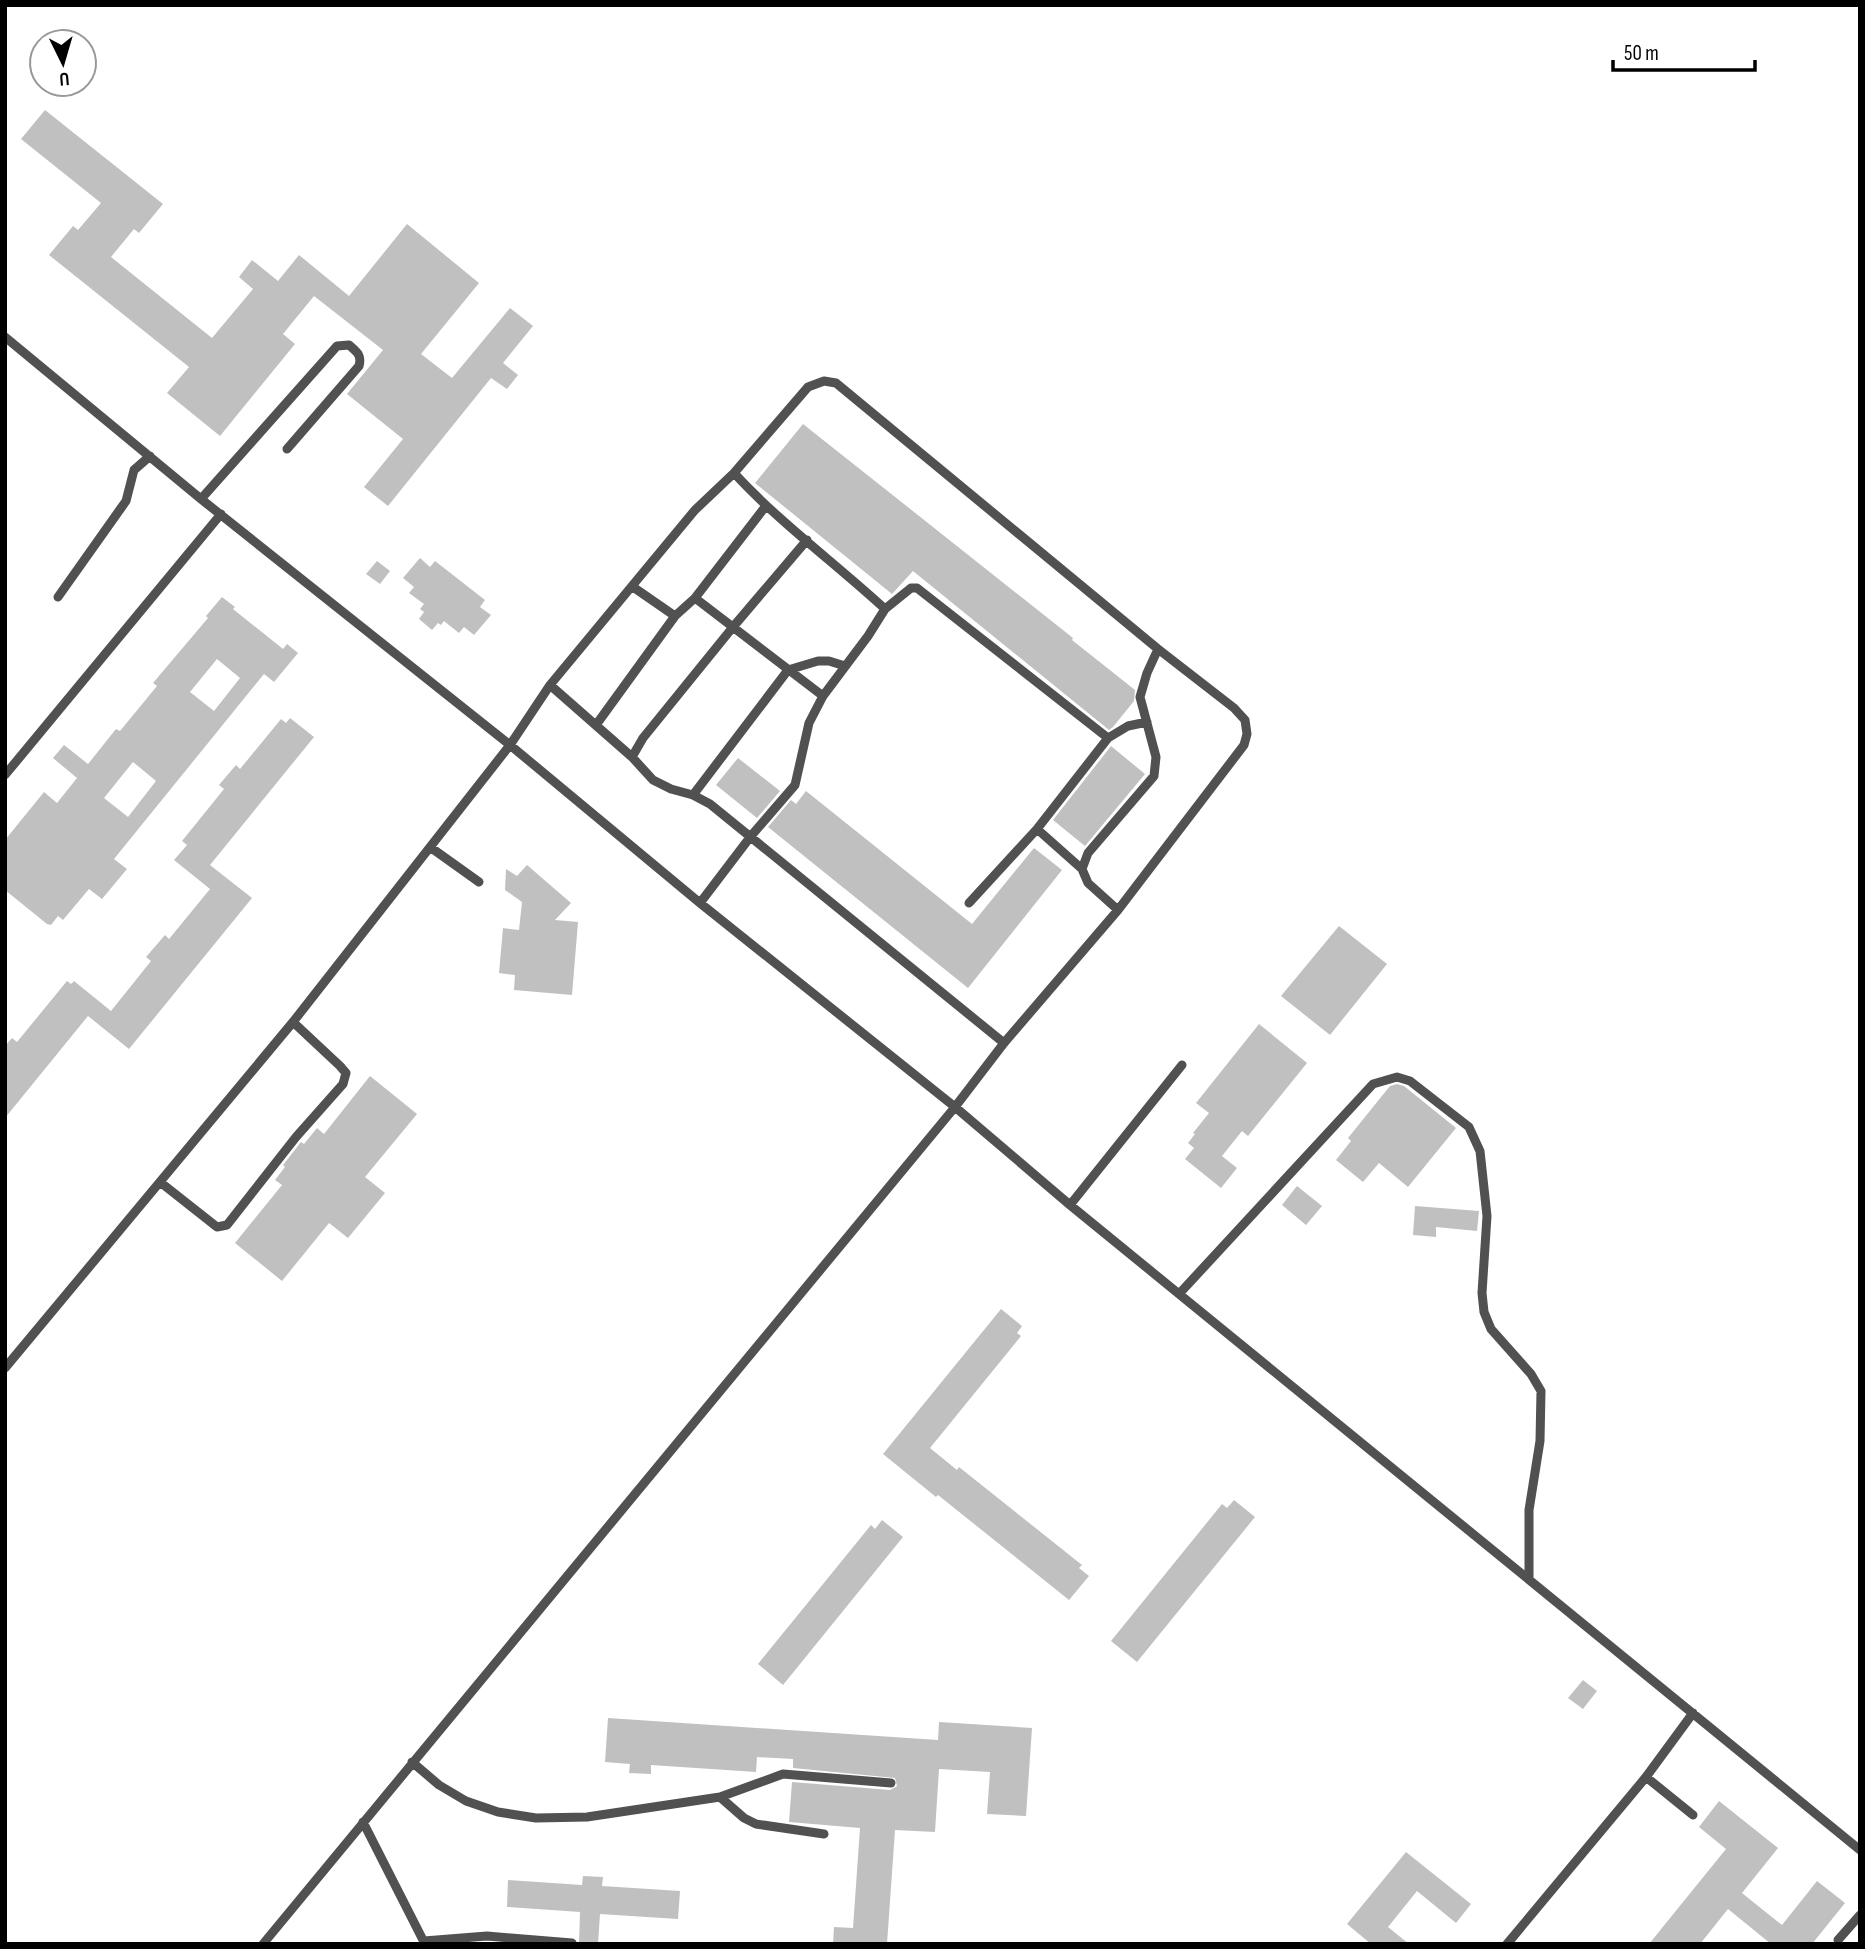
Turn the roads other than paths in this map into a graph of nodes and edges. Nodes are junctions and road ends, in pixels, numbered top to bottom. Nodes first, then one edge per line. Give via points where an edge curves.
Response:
1 (5, 337) edge
2 (287, 449) dead end
3 (149, 456) junction
4 (734, 473) junction
5 (201, 499) junction
6 (765, 506) junction
7 (221, 514) junction
8 (807, 540) junction
9 (633, 587) junction
10 (58, 597) dead end
11 (695, 598) junction
12 (885, 609) junction
13 (675, 616) junction
14 (733, 626) junction
15 (1158, 649) junction
16 (845, 666) junction
17 (788, 670) junction
18 (551, 685) junction
19 (823, 696) junction
20 (1147, 722) junction
21 (596, 725) junction
22 (1108, 738) junction
23 (510, 745) junction
24 (632, 757) junction
25 (5, 775) edge
26 (693, 795) junction
27 (1037, 829) junction
28 (751, 836) junction
29 (430, 847) junction
30 (1082, 869) junction
31 (479, 882) dead end
32 (700, 903) junction
33 (969, 903) dead end
34 (1118, 910) junction
35 (293, 1022) junction
36 (1004, 1043) junction
37 (1182, 1065) dead end
38 (955, 1107) junction
39 (160, 1182) junction
40 (1070, 1205) junction
41 (1179, 1294) junction
42 (5, 1368) edge
43 (1529, 1579) junction
44 (1693, 1713) junction
45 (412, 1762) junction
46 (1646, 1777) junction
47 (891, 1783) dead end
48 (720, 1797) junction
49 (1693, 1815) dead end
50 (363, 1822) junction
51 (824, 1834) dead end
52 (1860, 1850) edge
53 (1860, 1915) edge
54 (1838, 1940) dead end
55 (425, 1942) edge
56 (572, 1943) edge
57 (263, 1944) edge
58 (1507, 1944) edge

1 - 3 lane
2 - 5 lane via 359,366 359,352 349,345 337,346
3 - 5 lane
3 - 10 lane via 134,470 126,501
4 - 6 lane
4 - 9 lane via 695,510
4 - 15 lane via 808,387 824,381 836,383
5 - 7 lane
6 - 8 lane
6 - 11 lane
7 - 23 lane
7 - 25 lane
8 - 12 lane
8 - 14 lane
9 - 13 lane
9 - 18 lane
11 - 13 lane
11 - 14 lane
12 - 16 lane
12 - 22 lane via 917,588
13 - 21 lane
14 - 17 lane
14 - 24 lane
15 - 20 lane via 1140,697
15 - 34 lane via 1234,708 1245,720 1247,733 1244,745
16 - 17 lane via 818,661
16 - 19 lane
17 - 19 lane
17 - 26 lane
18 - 21 lane
18 - 23 lane
19 - 28 lane via 809,723 795,785
20 - 22 lane via 1128,726
20 - 30 lane via 1156,757 1154,776 1088,853
21 - 24 lane
22 - 27 lane
23 - 29 lane
23 - 32 lane
24 - 26 lane via 653,780
26 - 28 lane
27 - 30 lane
27 - 33 lane
28 - 32 lane
28 - 36 lane
29 - 31 lane
29 - 35 lane
30 - 34 lane via 1088,883
32 - 38 lane
34 - 36 lane
35 - 39 lane
35 - 39 lane via 346,1073 343,1084 227,1225 217,1227
36 - 38 lane
37 - 40 lane
38 - 40 lane
38 - 45 lane
39 - 42 lane
40 - 41 lane
41 - 43 lane
41 - 43 lane via 1373,1084 1397,1077 1410,1081 1469,1127 1480,1151 1487,1216 1484,1312 1491,1329 1541,1391 1540,1441 1529,1510
43 - 44 lane
44 - 46 lane
44 - 52 lane
45 - 48 lane via 466,1801 536,1818 587,1818
45 - 50 lane
46 - 49 lane
46 - 58 lane
47 - 48 lane via 783,1774
48 - 51 lane via 756,1824
50 - 55 lane
50 - 57 lane
53 - 54 lane
55 - 56 lane via 487,1936

